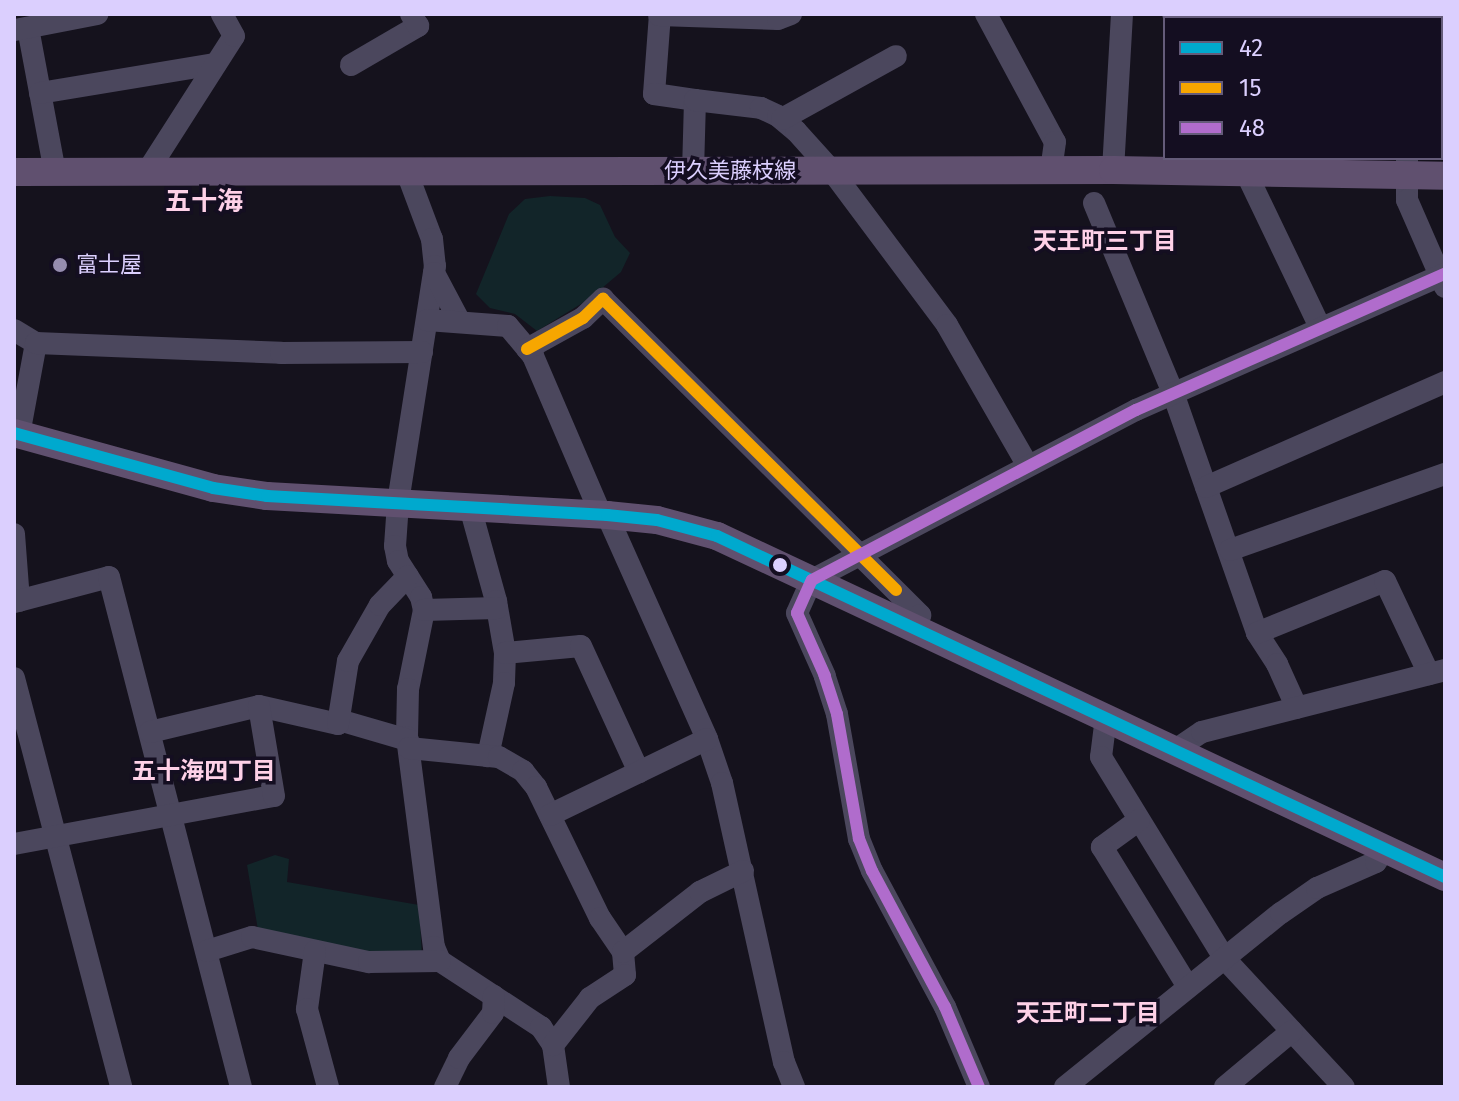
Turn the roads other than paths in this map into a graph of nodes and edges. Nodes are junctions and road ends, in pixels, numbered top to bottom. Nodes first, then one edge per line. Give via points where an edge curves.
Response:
1 (97, 14) edge
2 (222, 14) edge
3 (411, 14) edge
4 (660, 14) edge
5 (791, 14) edge
6 (986, 14) edge
7 (1122, 14) edge
8 (748, 15) edge
9 (21, 29) edge
10 (896, 56) dead end
11 (216, 64) junction
12 (351, 65) dead end
13 (40, 93) junction
14 (695, 100) junction
15 (782, 119) junction
16 (1243, 165) edge
17 (1407, 167) edge
18 (406, 170) junction
19 (1051, 170) junction
20 (1113, 170) junction
21 (693, 171) junction
22 (832, 171) junction
23 (14, 172) edge
24 (55, 172) junction
25 (147, 172) junction
26 (1445, 176) edge
27 (1094, 203) dead end
28 (434, 273) junction
29 (1444, 279) edge
30 (427, 320) junction
31 (460, 322) junction
32 (1320, 327) junction
33 (14, 330) edge
34 (36, 343) junction
35 (527, 349) junction
36 (422, 352) junction
37 (1445, 382) edge
38 (1173, 393) junction
39 (16, 434) edge
40 (1027, 464) junction
41 (1445, 474) edge
42 (1206, 487) junction
43 (398, 503) junction
44 (470, 507) junction
45 (604, 515) junction
46 (14, 534) edge
47 (1230, 550) junction
48 (860, 553) junction
49 (408, 576) junction
50 (812, 580) junction
51 (16, 602) edge
52 (497, 608) junction
53 (424, 610) junction
54 (916, 629) junction
55 (1257, 633) junction
56 (505, 653) junction
57 (1437, 672) edge
58 (14, 678) edge
59 (259, 706) junction
60 (1297, 708) junction
61 (1106, 717) junction
62 (339, 720) junction
63 (150, 732) junction
64 (707, 739) junction
65 (408, 744) junction
66 (1175, 750) junction
67 (488, 756) junction
68 (639, 772) junction
69 (550, 815) junction
70 (172, 816) junction
71 (1139, 820) junction
72 (54, 837) junction
73 (14, 844) edge
74 (1385, 848) junction
75 (743, 871) junction
76 (1445, 877) edge
77 (207, 951) junction
78 (315, 951) junction
79 (623, 952) junction
80 (1224, 958) junction
81 (440, 961) junction
82 (1188, 987) junction
83 (494, 996) junction
84 (1292, 1031) junction
85 (553, 1045) junction
86 (1080, 1082) edge
87 (121, 1087) edge
88 (241, 1087) edge
89 (328, 1087) edge
90 (445, 1087) edge
91 (559, 1087) edge
92 (794, 1087) edge
93 (979, 1087) edge
94 (1225, 1087) edge
95 (1344, 1087) edge

1 - 9 street
2 - 11 street via 234,36
3 - 12 street via 418,26
4 - 8 street
4 - 14 street via 654,94
5 - 8 street via 778,19
6 - 19 street via 1055,142
7 - 20 street
9 - 13 street
10 - 15 street
11 - 13 street
11 - 25 street
13 - 24 street
14 - 15 street via 761,108
14 - 21 street
15 - 22 street
16 - 17 main road, 伊久美藤枝線
16 - 20 main road, 伊久美藤枝線
16 - 32 street
17 - 26 main road, 伊久美藤枝線
17 - 29 street via 1407,200
18 - 21 main road, 伊久美藤枝線
18 - 25 main road, 伊久美藤枝線
18 - 28 street via 432,239
19 - 20 main road, 伊久美藤枝線
19 - 22 main road, 伊久美藤枝線
21 - 22 main road, 伊久美藤枝線
22 - 40 street via 947,325
23 - 24 main road, 伊久美藤枝線
24 - 25 main road, 伊久美藤枝線
27 - 38 street
28 - 30 street
28 - 31 street
29 - 32 street
30 - 31 street
30 - 36 street
31 - 35 street via 508,326
32 - 38 street
33 - 34 street
34 - 36 street via 281,353
34 - 39 street
35 - 45 street
35 - 48 street via 583,318 603,299
36 - 43 street
37 - 42 street
38 - 40 street
38 - 42 street
39 - 43 main road via 213,488
40 - 48 street
41 - 47 street
42 - 47 street
43 - 44 main road
43 - 49 street via 395,546
44 - 45 main road
44 - 52 street
45 - 50 main road via 657,520 717,536
45 - 64 street
46 - 51 street
47 - 55 street
48 - 50 street
48 - 54 street via 920,615
49 - 53 street
49 - 62 street via 380,605 348,661
50 - 54 main road
50 - 93 street via 797,613 837,714 859,839 945,1007
51 - 63 street via 109,577
52 - 53 street
52 - 56 street
53 - 65 street via 408,689
54 - 61 main road
55 - 57 street via 1385,581
55 - 60 street
56 - 67 street
56 - 68 street via 581,646
57 - 60 street
58 - 72 street
59 - 62 street via 338,724
59 - 63 street
59 - 70 street via 274,796
60 - 66 street via 1202,732
61 - 66 main road
61 - 71 street via 1101,757
62 - 65 street
63 - 70 street
64 - 68 street
64 - 75 street
65 - 67 street
65 - 81 street
66 - 74 main road
67 - 69 street via 523,771
68 - 69 street
69 - 79 street via 600,918
70 - 72 street
70 - 77 street
71 - 80 street
71 - 82 street via 1102,847
72 - 73 street
72 - 87 street
74 - 76 main road
74 - 80 street via 1376,862 1317,888
75 - 79 street via 700,892
75 - 92 street
77 - 78 street via 252,937
77 - 88 street
78 - 81 street via 369,962
78 - 89 street via 307,1009
79 - 85 street via 625,975 590,998
80 - 82 street
80 - 84 street
81 - 83 street
82 - 86 street
83 - 85 street via 541,1027
83 - 90 street via 493,1013 459,1058
84 - 94 street
84 - 95 street
85 - 91 street

